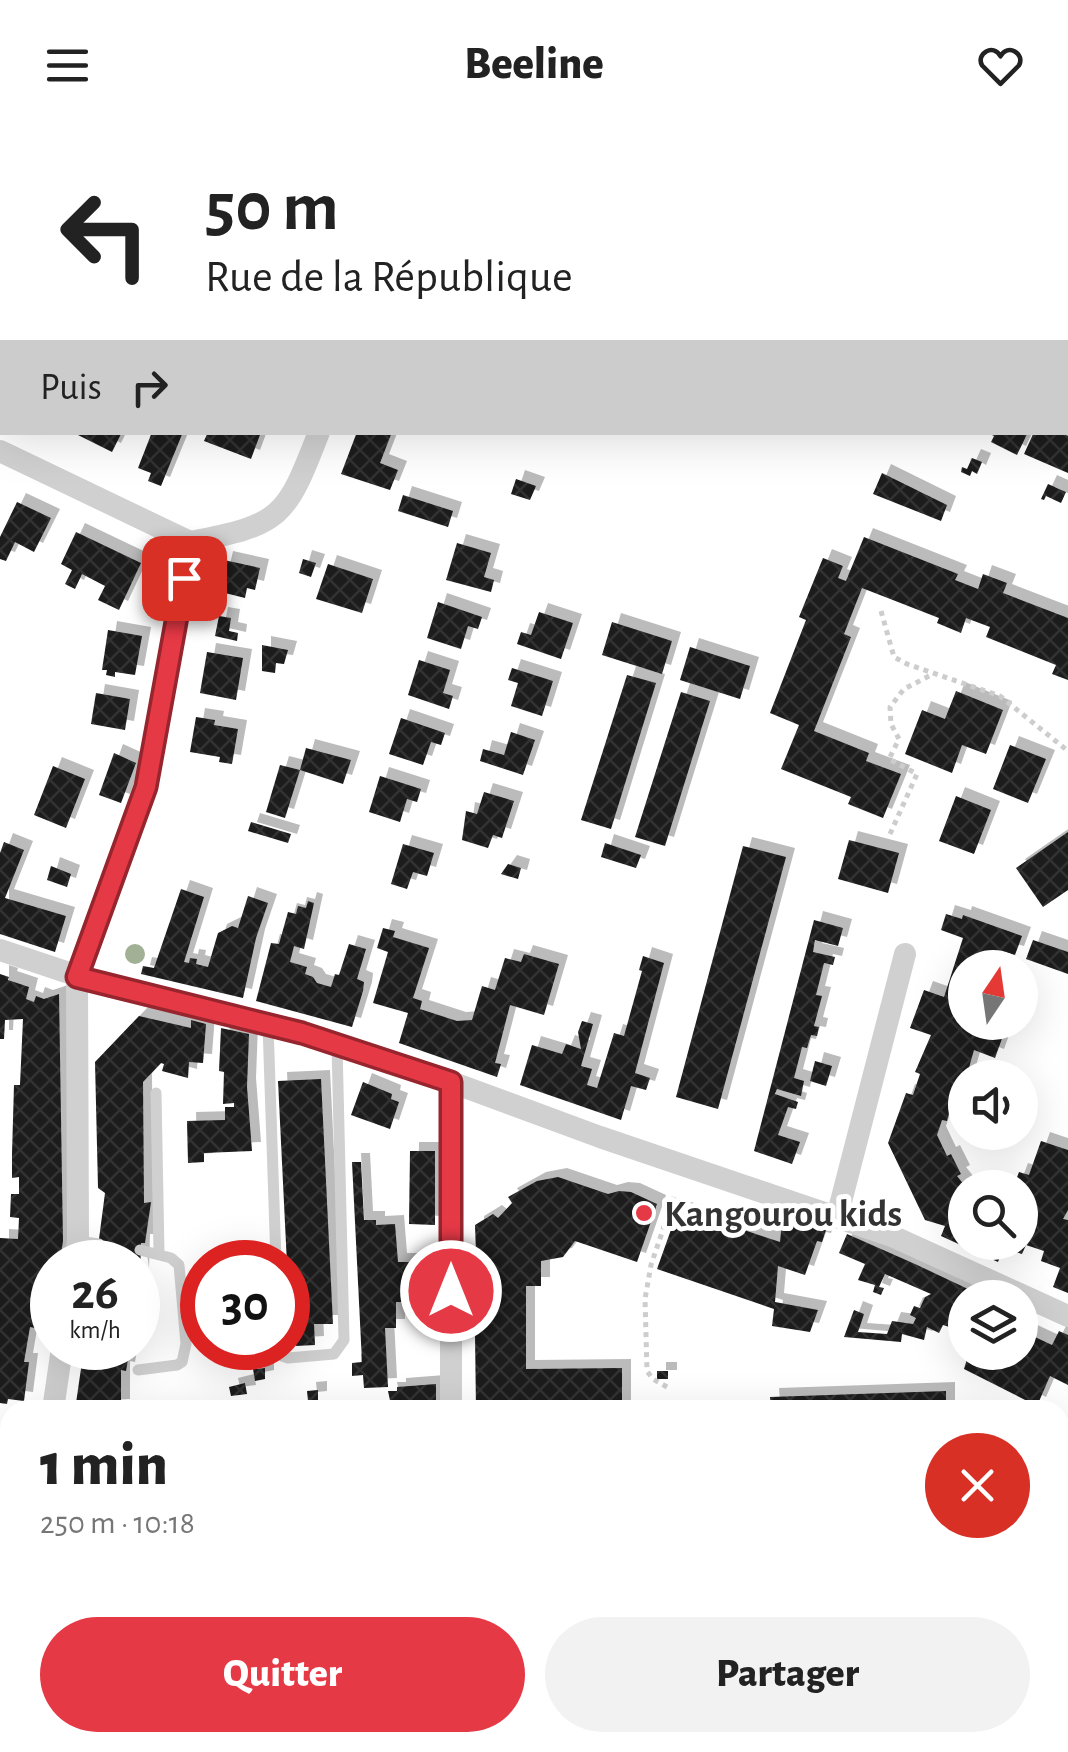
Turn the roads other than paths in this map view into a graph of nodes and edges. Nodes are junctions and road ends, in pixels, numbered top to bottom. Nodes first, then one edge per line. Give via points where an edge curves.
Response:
1 (318, 435) edge
2 (0, 450) edge
3 (190, 542) junction
4 (0, 950) edge
5 (906, 954) dead end
6 (77, 977) junction
7 (268, 1025) junction
8 (337, 1044) junction
9 (451, 1082) junction
10 (156, 1093) dead end
11 (837, 1216) junction
12 (84, 1240) edge
13 (159, 1240) edge
14 (275, 1240) edge
15 (160, 1255) edge
16 (1068, 1316) edge
17 (310, 1356) edge
18 (160, 1367) edge
19 (59, 1370) edge
20 (54, 1400) edge
21 (451, 1400) edge

1 - 3 street via 286,504 268,521
2 - 3 street
3 - 6 street via 146,787
4 - 6 street
5 - 11 street
6 - 7 street
6 - 12 street
7 - 8 street
7 - 14 lane
8 - 9 street
8 - 17 lane via 344,1340 334,1354
9 - 11 street
9 - 21 street
10 - 13 lane
11 - 16 street
15 - 18 lane via 180,1265 185,1353 182,1362
19 - 20 street

